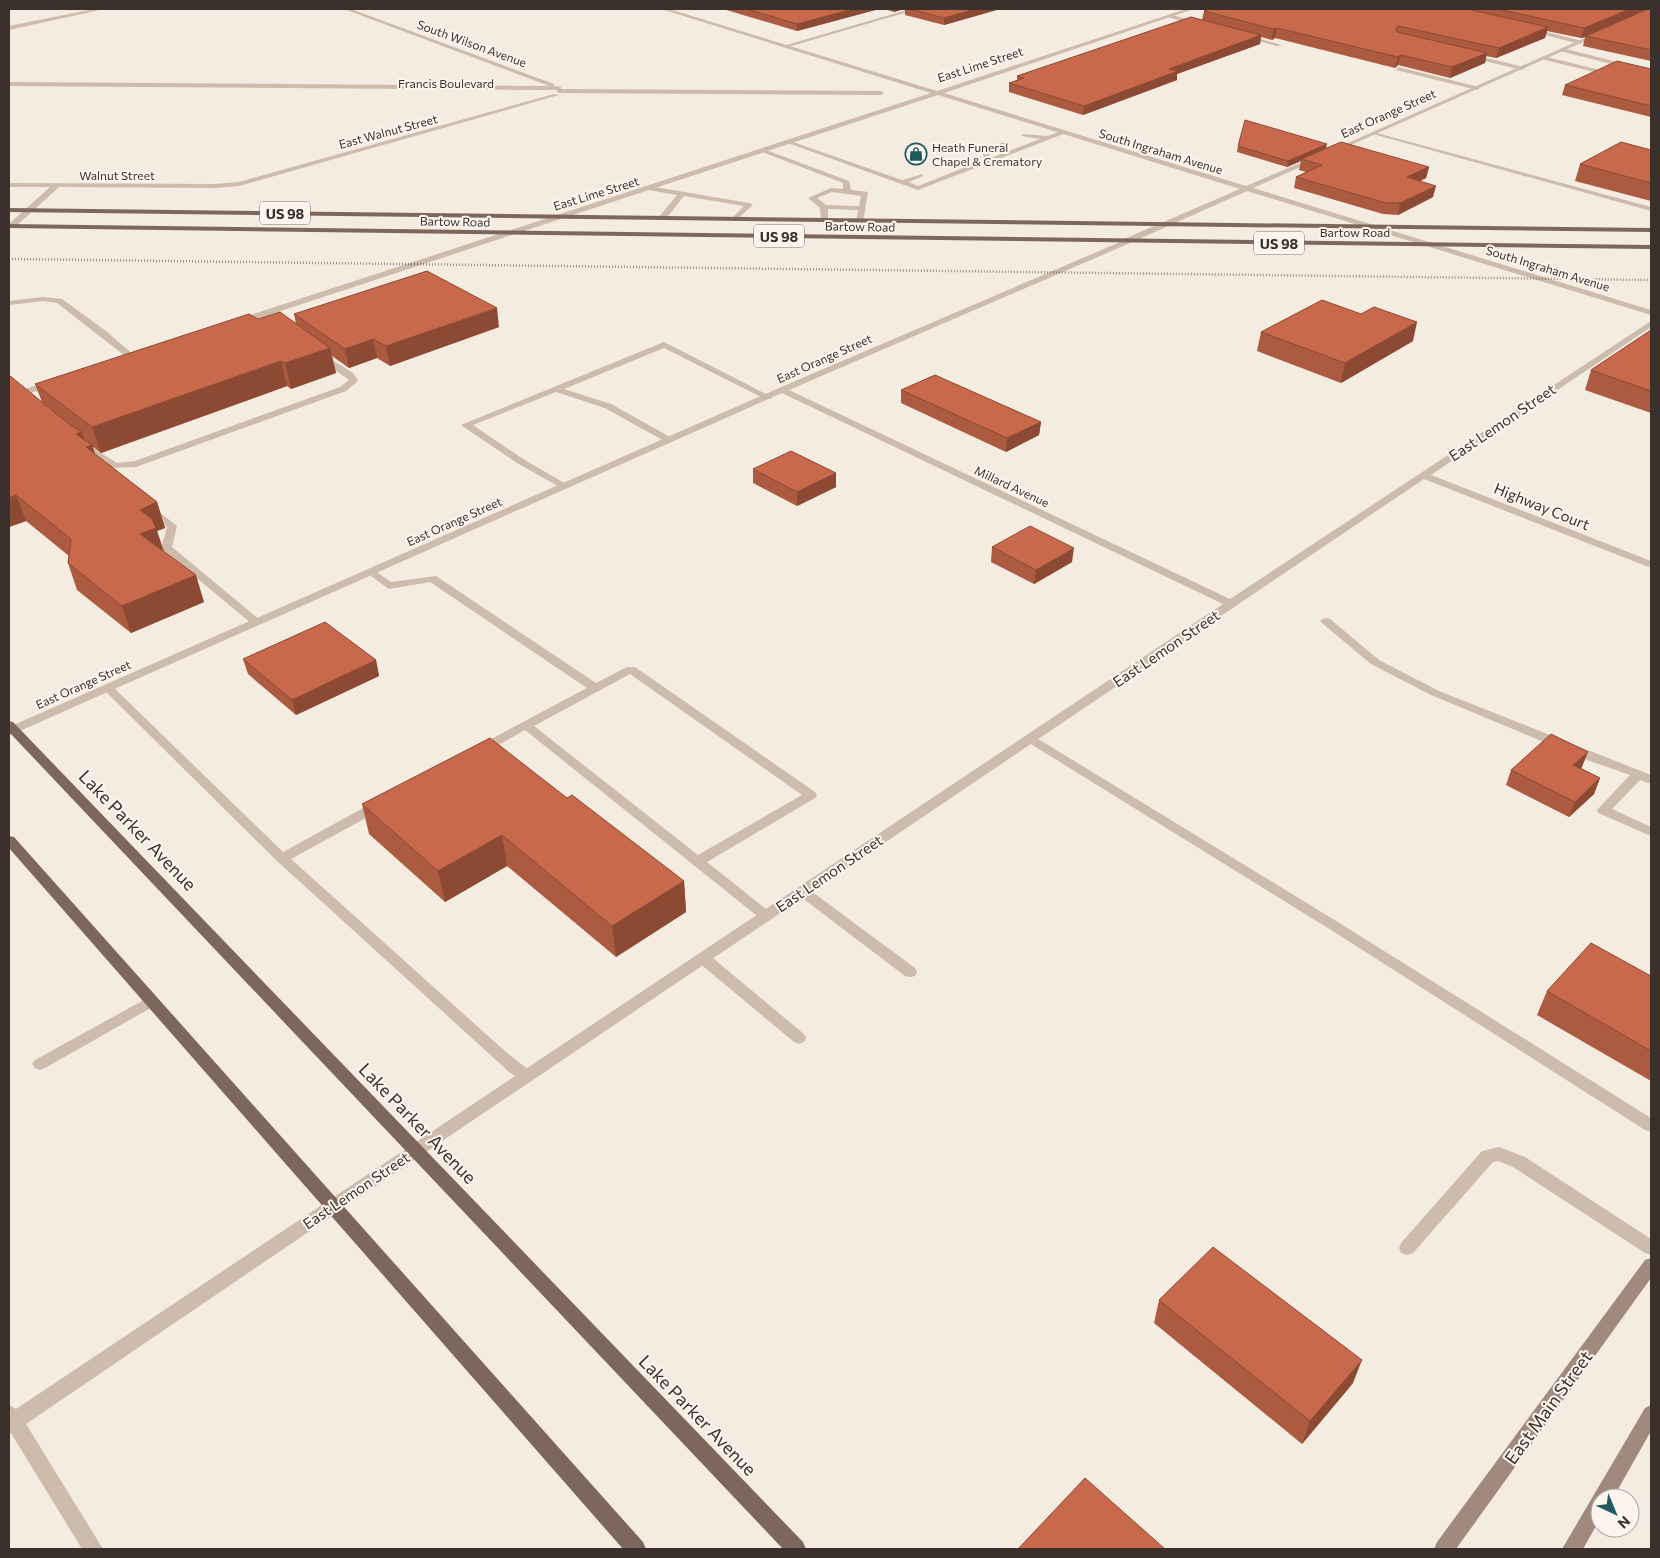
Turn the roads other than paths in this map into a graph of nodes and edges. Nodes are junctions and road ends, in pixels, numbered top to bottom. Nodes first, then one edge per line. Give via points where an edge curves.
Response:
1 (101, 9) edge
2 (347, 9) edge
3 (664, 9) edge
4 (915, 9) edge
5 (1191, 9) edge
6 (1169, 16) junction
7 (1207, 26) edge
8 (9, 28) edge
9 (1522, 28) edge
10 (1607, 31) edge
11 (1234, 33) edge
12 (1580, 42) junction
13 (1278, 45) edge
14 (786, 46) junction
15 (1562, 50) junction
16 (1462, 54) edge
17 (1543, 58) junction
18 (1615, 63) edge
19 (1522, 68) junction
20 (1398, 69) edge
21 (1598, 71) edge
22 (9, 84) edge
23 (24, 84) junction
24 (287, 86) junction
25 (1477, 88) junction
26 (12, 91) edge
27 (558, 91) junction
28 (935, 92) junction
29 (282, 93) junction
30 (880, 93) dead end
31 (1064, 132) junction
32 (1375, 132) junction
33 (1024, 135) dead end
34 (1049, 138) junction
35 (788, 142) junction
36 (1006, 142) dead end
37 (764, 151) junction
38 (1329, 152) edge
39 (1320, 156) edge
40 (988, 161) junction
41 (944, 166) dead end
42 (973, 167) junction
43 (921, 175) dead end
44 (903, 182) junction
45 (9, 185) edge
46 (226, 185) joint
47 (56, 186) junction
48 (652, 188) junction
49 (1245, 188) junction
50 (847, 192) junction
51 (682, 193) junction
52 (824, 207) junction
53 (862, 208) junction
54 (1651, 209) edge
55 (9, 210) edge
56 (30, 210) junction
57 (562, 216) junction
58 (662, 218) junction
59 (735, 219) junction
60 (824, 220) junction
61 (860, 221) junction
62 (1163, 225) junction
63 (10, 226) edge
64 (1372, 226) junction
65 (1651, 230) edge
66 (511, 232) junction
67 (1127, 241) junction
68 (1432, 244) junction
69 (1651, 247) edge
70 (9, 303) edge
71 (1651, 313) edge
72 (262, 314) junction
73 (271, 321) edge
74 (1651, 323) edge
75 (227, 326) edge
76 (317, 353) edge
77 (132, 357) edge
78 (62, 380) edge
79 (556, 389) junction
80 (782, 390) junction
81 (13, 396) edge
82 (768, 397) junction
83 (27, 402) edge
84 (669, 440) junction
85 (81, 443) edge
86 (1422, 475) junction
87 (564, 486) junction
88 (142, 502) edge
89 (1651, 565) edge
90 (371, 571) junction
91 (1231, 604) junction
92 (1326, 621) dead end
93 (256, 622) junction
94 (107, 687) junction
95 (596, 688) junction
96 (526, 725) junction
97 (10, 728) edge
98 (1030, 738) junction
99 (465, 758) edge
100 (1638, 774) junction
101 (1651, 780) edge
102 (395, 796) edge
103 (1651, 832) edge
104 (9, 840) edge
105 (282, 858) junction
106 (698, 861) junction
107 (802, 891) junction
108 (766, 916) junction
109 (703, 958) junction
110 (910, 972) dead end
111 (151, 1001) junction
112 (799, 1038) dead end
113 (40, 1064) dead end
114 (526, 1076) junction
115 (1651, 1126) edge
116 (414, 1150) junction
117 (332, 1206) junction
118 (1407, 1248) dead end
119 (1651, 1248) edge
120 (1651, 1265) edge
121 (1651, 1414) edge
122 (10, 1420) edge
123 (1608, 1488) edge
124 (1590, 1519) edge
125 (93, 1549) edge
126 (636, 1549) edge
127 (796, 1549) edge
128 (1444, 1549) edge
129 (1572, 1549) edge

1 - 8 street
2 - 27 street, South Wilson Avenue
3 - 14 street, South Ingraham Avenue
4 - 14 street
5 - 6 street, East Lime Street
6 - 7 street
6 - 28 street, East Lime Street
9 - 12 street
10 - 12 street, East Orange Street
11 - 13 street
12 - 15 street, East Orange Street
14 - 28 street, South Ingraham Avenue
15 - 17 street, East Orange Street
15 - 18 street
16 - 19 street
17 - 19 street, East Orange Street
17 - 21 street
19 - 25 street, East Orange Street
20 - 25 street
22 - 23 street, Francis Boulevard
23 - 24 street, Francis Boulevard
23 - 26 street
24 - 27 street, Francis Boulevard
24 - 29 street
25 - 32 street, East Orange Street
26 - 29 street, Francis Boulevard
27 - 29 street, Francis Boulevard
27 - 30 street, Francis Boulevard
27 - 46 street, East Walnut Street via 280,173
28 - 31 street, South Ingraham Avenue
28 - 35 street, East Lime Street
31 - 34 street
31 - 49 street, South Ingraham Avenue
32 - 38 street, East Orange Street
32 - 54 street
33 - 34 street
34 - 40 street
35 - 37 street, East Lime Street
35 - 44 street
36 - 40 street via 983,150
37 - 48 street, East Lime Street
37 - 50 street via 847,182
39 - 49 street, East Orange Street
40 - 42 street
41 - 42 street via 952,163
42 - 44 street via 918,188
43 - 44 street
45 - 47 street, Walnut Street
46 - 47 street, Walnut Street
47 - 56 street
48 - 51 street
48 - 57 street, East Lime Street
49 - 62 street, East Orange Street
49 - 64 street, South Ingraham Avenue
50 - 52 street via 831,190 812,198
50 - 53 street via 865,194
51 - 58 street
51 - 59 street via 749,205
52 - 53 street
52 - 60 street
53 - 61 street
55 - 56 main road, Bartow Road / US 98
56 - 57 main road, Bartow Road / US 98
56 - 63 street
57 - 58 main road, Bartow Road / US 98
57 - 66 street, East Lime Street
58 - 59 main road, Bartow Road / US 98
59 - 60 main road, Bartow Road / US 98
60 - 61 main road, Bartow Road / US 98
61 - 62 main road, Bartow Road / US 98
62 - 64 main road, Bartow Road / US 98
62 - 67 street, East Orange Street
63 - 66 main road, Bartow Road / US 98
64 - 65 main road, Bartow Road / US 98
64 - 68 street, South Ingraham Avenue
66 - 67 main road, Bartow Road / US 98
66 - 72 street, East Lime Street
67 - 68 main road, Bartow Road / US 98
67 - 80 street, East Orange Street
68 - 69 main road, Bartow Road / US 98
68 - 71 street, South Ingraham Avenue
70 - 77 street via 43,299 59,301
72 - 73 street
72 - 75 street, East Lime Street
74 - 86 street, East Lemon Street
76 - 85 street via 354,380 343,389 116,470
78 - 81 street
79 - 82 street via 664,345
79 - 84 street via 608,406
79 - 87 street via 466,425
80 - 82 street, East Orange Street
80 - 91 street, Millard Avenue
81 - 83 street
82 - 84 street, East Orange Street
84 - 87 street, East Orange Street
86 - 89 street, Highway Court
86 - 91 street, East Lemon Street
87 - 90 street, East Orange Street
88 - 93 street via 172,526 167,548
90 - 93 street, East Orange Street
90 - 95 street via 389,586 432,578
91 - 98 street, East Lemon Street
92 - 100 street via 1375,662 1435,693
93 - 94 street, East Orange Street
94 - 97 street, East Orange Street
94 - 105 street
95 - 96 street
95 - 106 street via 632,669 811,795
96 - 99 street
96 - 106 street
97 - 116 main road, Lake Parker Avenue
98 - 107 street, East Lemon Street
98 - 115 street
100 - 101 street
100 - 103 street via 1603,810
102 - 105 street
104 - 111 main road
105 - 114 street
106 - 108 street
107 - 108 street, East Lemon Street
107 - 110 street
108 - 109 street, East Lemon Street
109 - 112 street
109 - 114 street, East Lemon Street
111 - 113 street
111 - 117 main road
114 - 116 street, East Lemon Street
116 - 117 street, East Lemon Street
116 - 127 main road, Lake Parker Avenue
117 - 122 street, East Lemon Street
117 - 126 main road
118 - 119 street via 1488,1156 1499,1154 1519,1162
120 - 128 main road, East Main Street
121 - 123 main road
122 - 125 street
124 - 129 main road

